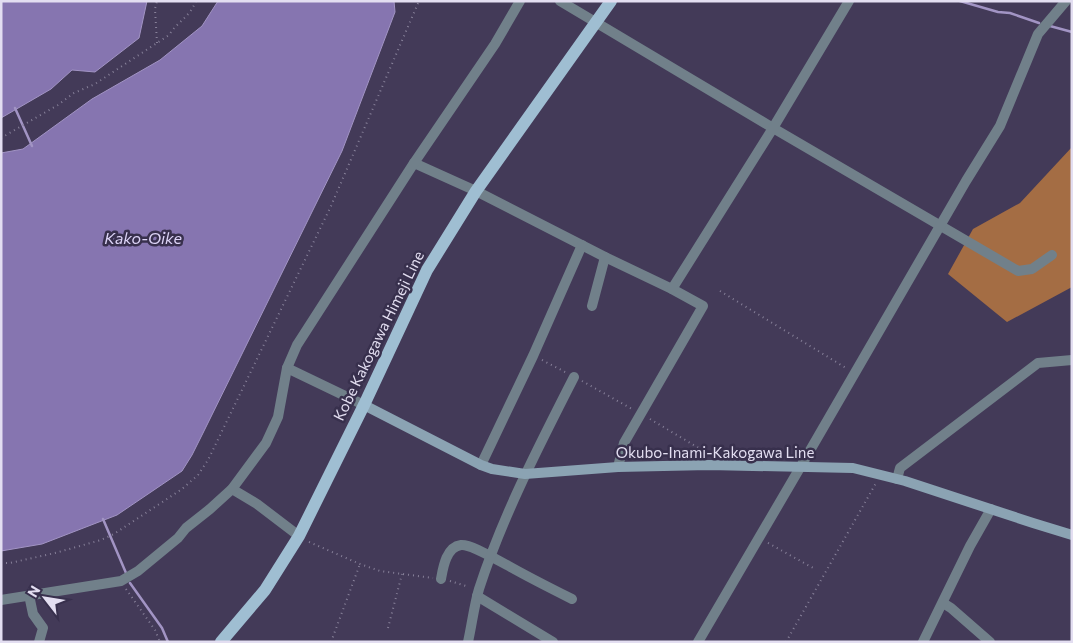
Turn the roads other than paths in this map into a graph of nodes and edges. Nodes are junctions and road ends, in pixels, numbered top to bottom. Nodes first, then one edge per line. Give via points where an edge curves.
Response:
1 (520, 1) edge
2 (560, 1) edge
3 (611, 1) edge
4 (848, 1) edge
5 (1066, 1) edge
6 (596, 22) junction
7 (773, 128) junction
8 (414, 163) junction
9 (476, 191) junction
10 (940, 226) junction
11 (582, 245) junction
12 (1052, 255) dead end
13 (605, 257) junction
14 (672, 290) junction
15 (592, 306) dead end
16 (1072, 360) edge
17 (287, 368) junction
18 (574, 377) road end
19 (364, 405) junction
20 (481, 465) junction
21 (801, 466) junction
22 (618, 467) junction
23 (525, 474) junction
24 (897, 479) junction
25 (232, 488) junction
26 (991, 509) junction
27 (1072, 535) edge
28 (299, 536) junction
29 (491, 557) junction
30 (441, 580) road end
31 (478, 593) junction
32 (29, 595) junction
33 (572, 599) dead end
34 (1, 600) edge
35 (943, 603) junction
36 (39, 642) edge
37 (222, 642) edge
38 (468, 642) edge
39 (553, 642) edge
40 (698, 642) edge
41 (923, 642) edge
42 (990, 642) edge

1 - 8 street via 495,44
2 - 6 street
3 - 6 main road, Kobe Kakogawa Himeji Line
4 - 7 street
5 - 10 street via 1038,34 1000,126
6 - 7 street
6 - 9 main road, Kobe Kakogawa Himeji Line
7 - 10 street
7 - 14 street
8 - 9 street
8 - 17 street via 296,345
9 - 11 street
9 - 19 main road, Kobe Kakogawa Himeji Line via 426,270
10 - 12 street via 1018,271 1032,270
10 - 21 street
11 - 13 street
11 - 20 street
13 - 14 street
13 - 15 street
14 - 22 street via 703,306 624,443
16 - 24 street via 1038,362 900,468
17 - 19 street
17 - 25 street via 278,417 266,443
18 - 23 street
19 - 20 main road, Okubo-Inami-Kakogawa Line
19 - 28 main road, Kobe Kakogawa Himeji Line
20 - 23 main road, Okubo-Inami-Kakogawa Line
21 - 22 main road, Okubo-Inami-Kakogawa Line
21 - 24 main road, Okubo-Inami-Kakogawa Line via 853,468
21 - 40 street
22 - 23 main road, Okubo-Inami-Kakogawa Line
23 - 29 street
24 - 26 main road, Okubo-Inami-Kakogawa Line
25 - 28 street
25 - 32 street via 172,543 121,581
26 - 27 main road, Okubo-Inami-Kakogawa Line
26 - 35 street
28 - 37 main road, Kobe Kakogawa Himeji Line via 265,590
29 - 30 street via 460,545 450,551 444,562
29 - 31 street
29 - 33 street
31 - 38 street
31 - 39 street
32 - 34 street
32 - 36 street via 33,614 44,628
35 - 41 street
35 - 42 street

